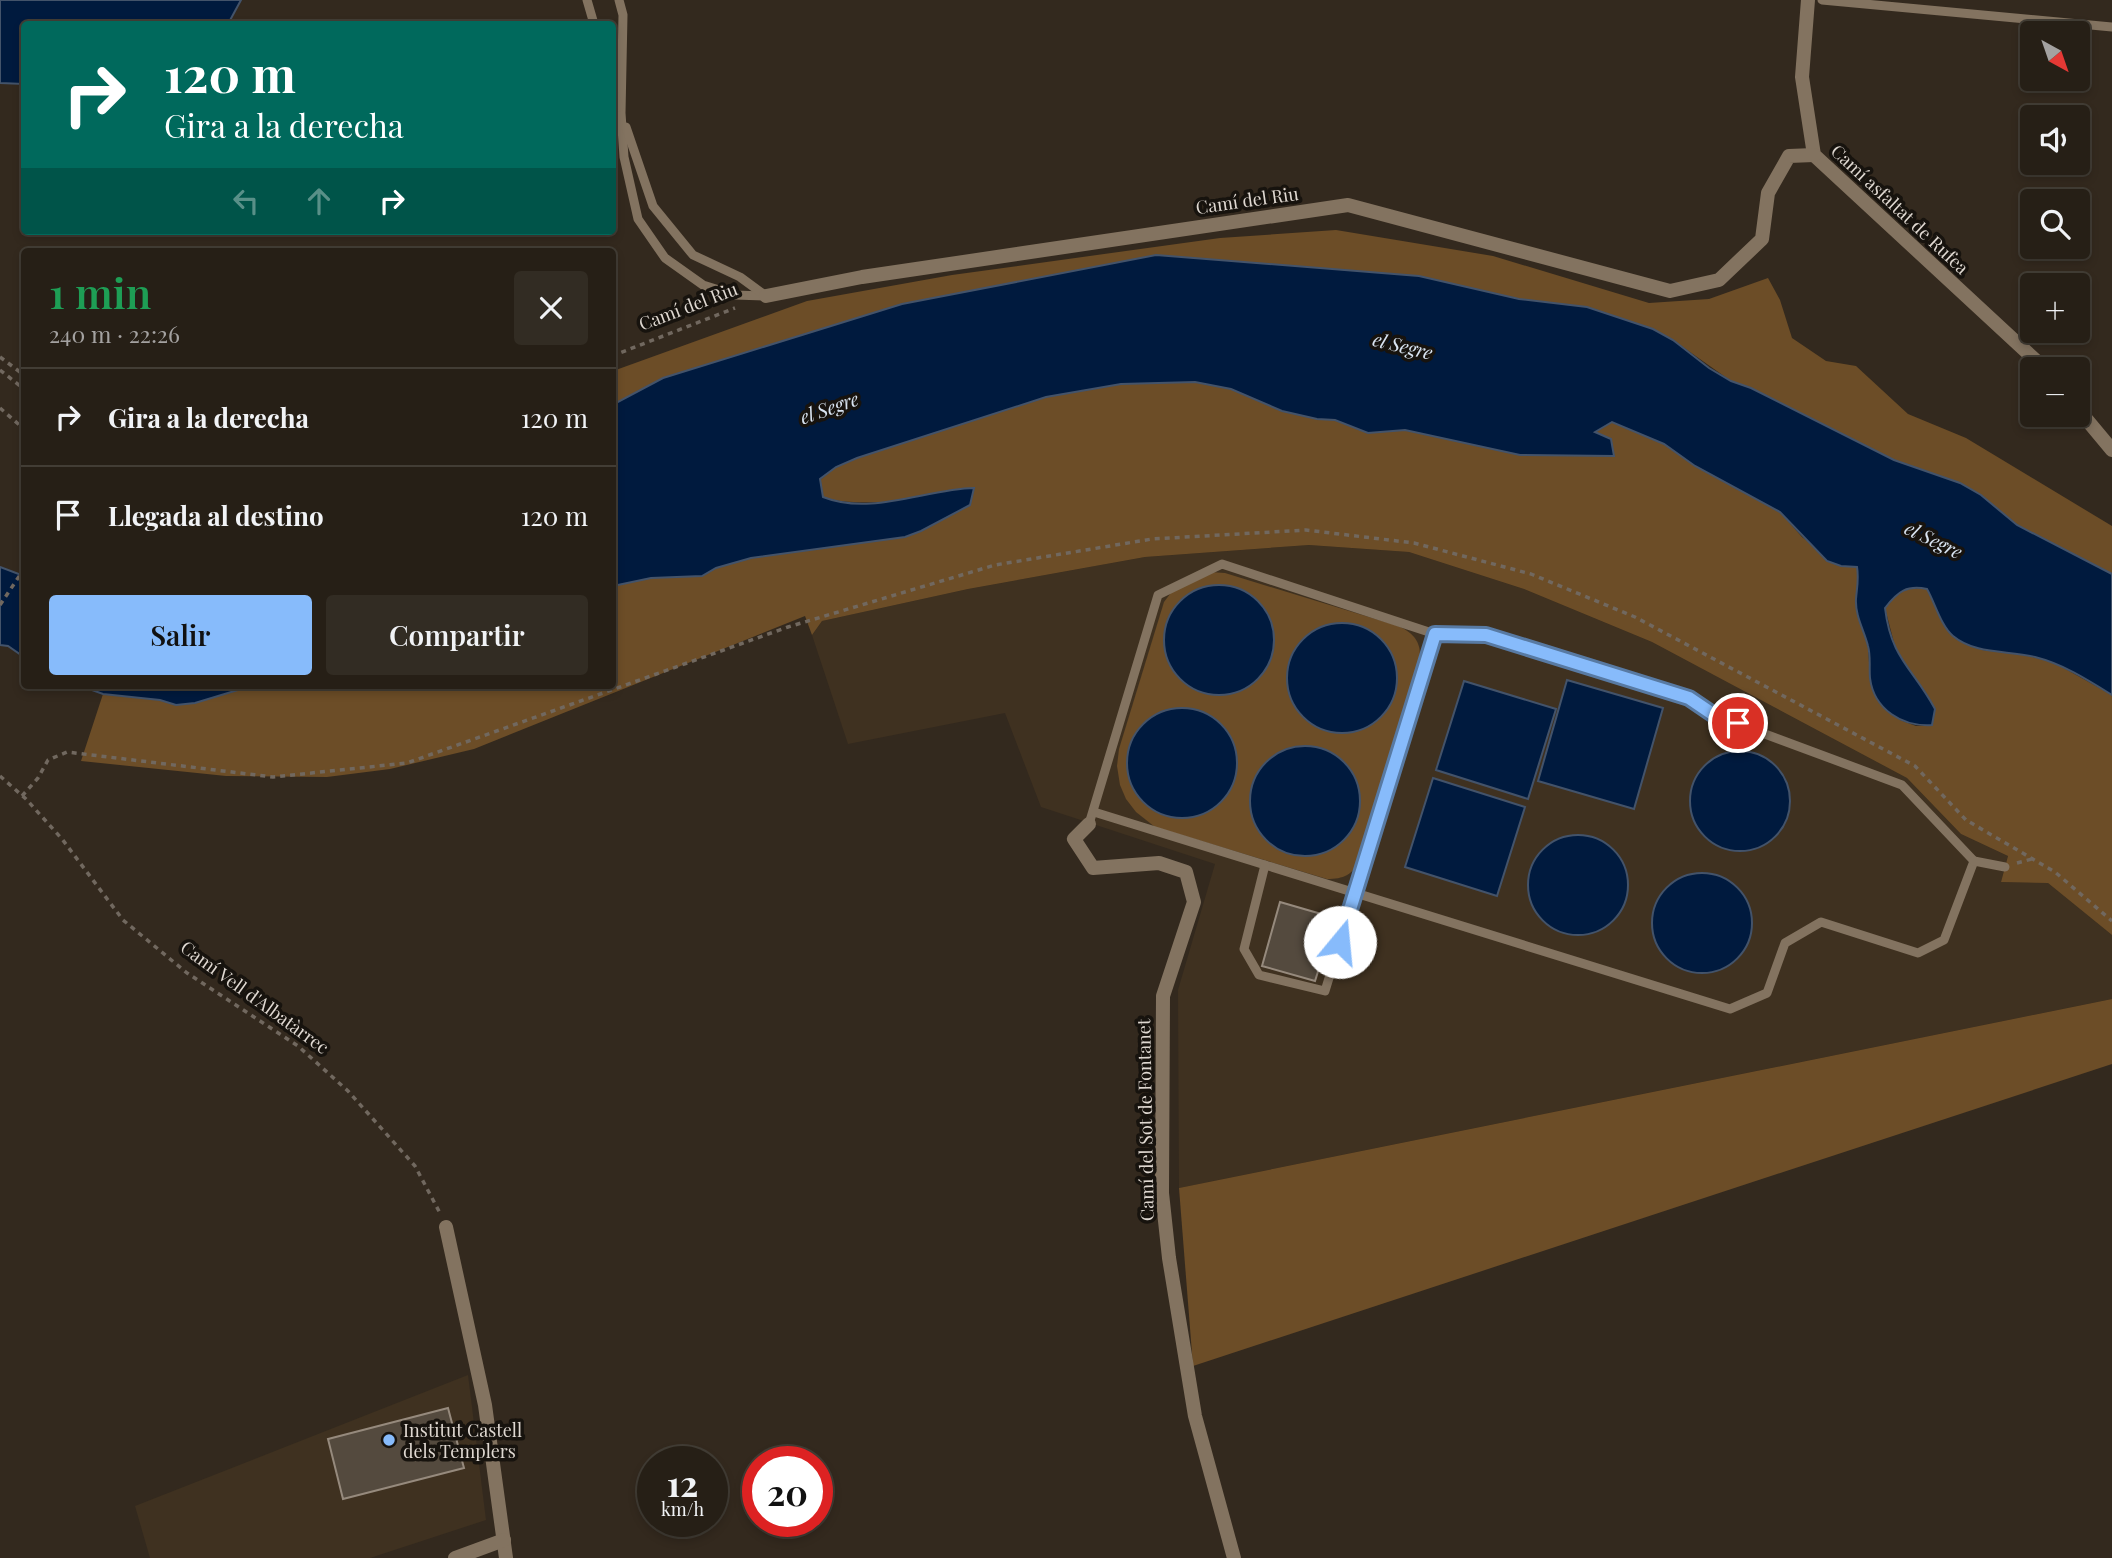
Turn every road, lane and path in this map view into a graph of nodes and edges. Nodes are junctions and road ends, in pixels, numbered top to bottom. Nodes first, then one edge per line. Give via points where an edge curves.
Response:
1 (587, 0) edge
2 (619, 0) edge
3 (1808, 0) edge
4 (1822, 0) edge
5 (593, 21) edge
6 (2112, 27) edge
7 (616, 100) edge
8 (621, 113) junction
9 (1814, 155) junction
10 (766, 296) junction
11 (616, 354) edge
12 (0, 357) edge
13 (2032, 357) edge
14 (0, 370) edge
15 (21, 373) edge
16 (21, 387) edge
17 (0, 408) edge
18 (2090, 424) edge
19 (21, 426) edge
20 (2112, 450) edge
21 (995, 565) dead end
22 (21, 574) edge
23 (0, 605) edge
24 (1435, 634) junction
25 (616, 688) edge
26 (614, 689) edge
27 (0, 776) edge
28 (22, 796) junction
29 (1091, 818) junction
30 (1975, 861) junction
31 (1265, 865) junction
32 (2005, 867) dead end
33 (1355, 893) junction
34 (446, 1227) joint
35 (504, 1541) junction
36 (455, 1558) edge
37 (506, 1558) edge
38 (1234, 1558) edge

1 - 5 lane
2 - 8 lane via 623,15
3 - 9 street, Camí asfaltat de Rufea via 1802,77
4 - 6 lane
7 - 8 lane
8 - 10 lane via 653,206 693,255 740,277
8 - 10 lane via 624,157 638,219 665,258 703,285 734,295
9 - 10 street, Camí del Riu via 1789,156 1768,193 1762,239 1718,280 1670,291 1348,205 862,277
9 - 13 street, Camí asfaltat de Rufea
10 - 11 path, Camí del Riu
12 - 15 path
14 - 16 path
17 - 19 path
18 - 20 street
21 - 25 path via 788,627
22 - 23 path
24 - 29 lane via 1222,564 1158,595
24 - 30 lane via 1486,635 1689,698 1714,715 1902,785
24 - 33 lane
26 - 28 path via 407,763 273,777 67,752 48,760
27 - 28 path, Camí Vell d'Albatàrrec
28 - 34 path, Camí Vell d'Albatàrrec via 62,839 123,920 187,973 298,1046 358,1101 415,1166
29 - 31 lane
29 - 38 street, Camí del Sot de Fontanet via 1074,839 1093,868 1159,863 1186,872 1194,902 1163,996 1162,1194 1195,1416
30 - 32 lane
30 - 33 lane via 1944,940 1918,953 1821,922 1785,943 1767,993 1730,1009
31 - 33 lane
31 - 33 lane via 1244,949 1259,975 1325,991
34 - 35 street via 479,1372
35 - 36 street
35 - 37 street

